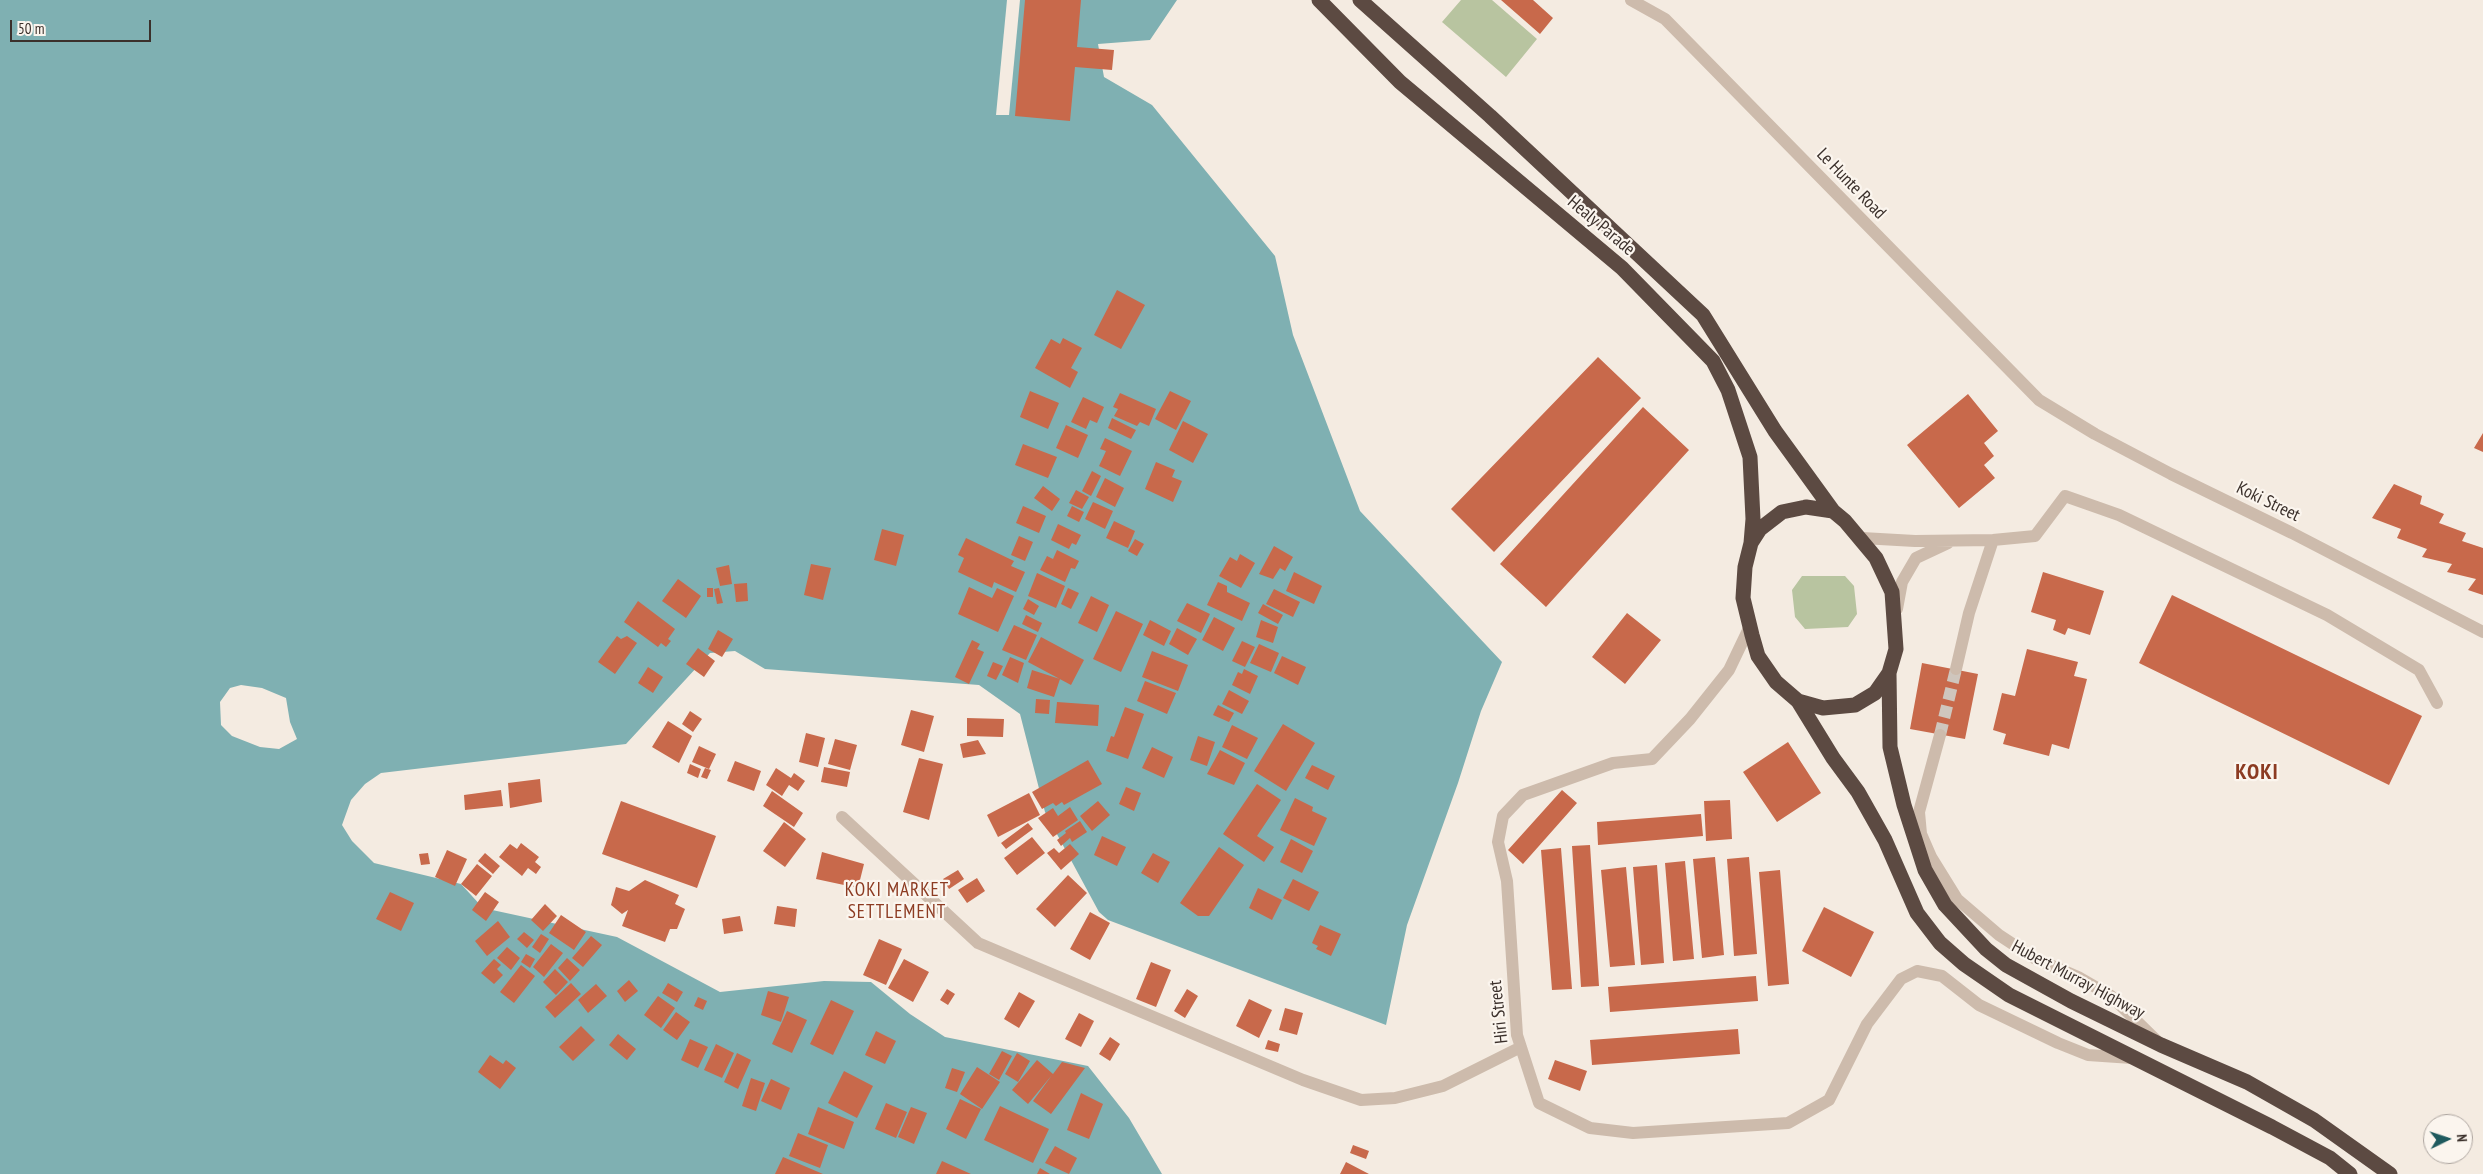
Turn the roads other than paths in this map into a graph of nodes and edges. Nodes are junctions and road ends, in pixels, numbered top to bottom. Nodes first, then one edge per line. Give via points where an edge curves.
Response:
1 (1319, 0) edge
2 (1360, 0) edge
3 (1631, 0) edge
4 (2039, 400) joint
5 (1833, 511) junction
6 (1862, 538) junction
7 (1955, 540) junction
8 (1993, 540) junction
9 (1751, 543) junction
10 (1895, 620) junction
11 (1750, 626) junction
12 (2483, 632) edge
13 (1956, 670) tunnel mouth
14 (1889, 674) junction
15 (1798, 701) junction
16 (2437, 703) dead end
17 (1940, 735) tunnel mouth
18 (842, 817) dead end
19 (2161, 1045) junction
20 (1519, 1048) junction
21 (2138, 1058) junction
22 (2350, 1174) edge
23 (2390, 1174) edge

1 - 9 highway, Healy Parade via 1400,82 1622,268 1712,361 1728,390 1750,457
2 - 5 highway, Healy Parade via 1703,315 1774,431
3 - 4 street, Le Hunte Road via 1665,19
4 - 12 street, Koki Street via 2171,474
5 - 6 highway, Hubert Murray Highway
5 - 9 highway, Hubert Murray Highway via 1806,507 1782,512 1760,529
6 - 7 street
6 - 10 highway, Hubert Murray Highway via 1876,558 1892,592
7 - 8 street
7 - 10 street via 1916,558 1902,582
8 - 13 street via 1969,613
8 - 16 street via 2036,536 2065,496 2119,515 2327,615 2419,670
9 - 11 highway, Hubert Murray Highway via 1745,566 1743,598
10 - 14 highway, Hubert Murray Highway via 1896,648
11 - 15 highway, Hubert Murray Highway via 1758,656 1776,682
11 - 20 street, Hiri Street via 1729,670 1690,719 1652,759 1613,763 1523,795 1503,816 1498,842 1507,881
14 - 15 highway, Hubert Murray Highway via 1875,693 1855,705 1822,708
14 - 19 highway, Hubert Murray Highway via 1890,747 1904,805 1925,870 1945,905 2006,966
15 - 21 highway, Hubert Murray Highway via 1858,792 1885,840 1917,913 1940,942 1976,974 2009,995
17 - 19 street via 1919,812 1921,834 1957,899 1999,935 2034,958 2111,996
18 - 20 street via 978,943 1303,1080 1361,1100 1395,1098 1444,1086
19 - 23 highway, Hubert Murray Highway via 2247,1082 2314,1120
20 - 21 street, Hiri Street via 1539,1102 1590,1128 1633,1133 1788,1123 1829,1100 1867,1024 1901,979 1917,971 1942,976 1979,1005 2088,1055
21 - 22 highway, Hubert Murray Highway via 2330,1158

